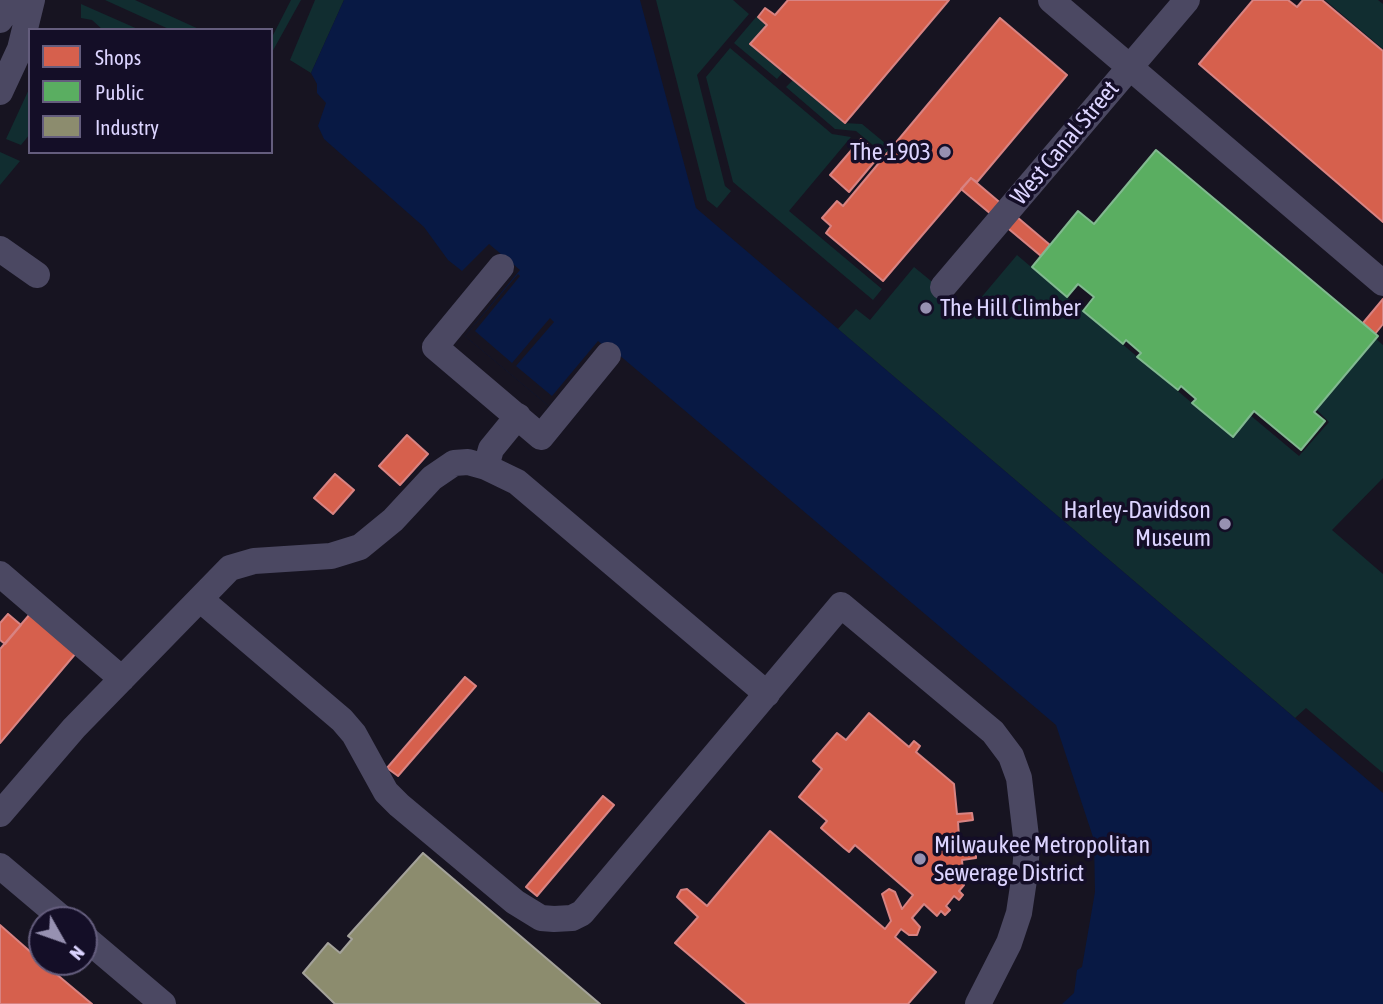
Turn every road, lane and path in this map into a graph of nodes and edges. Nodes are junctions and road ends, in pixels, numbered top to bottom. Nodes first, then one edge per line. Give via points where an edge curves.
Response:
1 (15, 0) edge
2 (32, 0) edge
3 (1051, 0) edge
4 (1187, 0) edge
5 (0, 20) edge
6 (1130, 67) junction
7 (0, 92) edge
8 (0, 249) edge
9 (501, 268) dead end
10 (37, 275) dead end
11 (1383, 283) edge
12 (943, 287) dead end
13 (608, 355) dead end
14 (518, 416) junction
15 (486, 467) junction
16 (0, 575) edge
17 (200, 599) junction
18 (122, 679) junction
19 (767, 694) junction
20 (0, 814) edge
21 (0, 866) edge
22 (47, 906) edge
23 (98, 949) edge
24 (163, 1004) edge
25 (978, 1004) edge

1 - 5 street
2 - 7 street via 20,49
3 - 6 street
4 - 6 street, West Canal Street
6 - 11 street
6 - 12 street, West Canal Street
8 - 10 street
9 - 14 street via 435,347
13 - 14 street via 541,436
14 - 15 street via 491,449
15 - 17 street via 468,462 443,469 394,520 360,547 331,556 241,562
15 - 19 street via 517,482
16 - 18 street
17 - 18 street
17 - 19 street via 342,720 399,806 515,902 541,918 572,918 582,913
18 - 20 street
19 - 25 street via 841,605 1003,743 1019,778 1027,845 1025,873 1009,943
21 - 22 street
23 - 24 street

